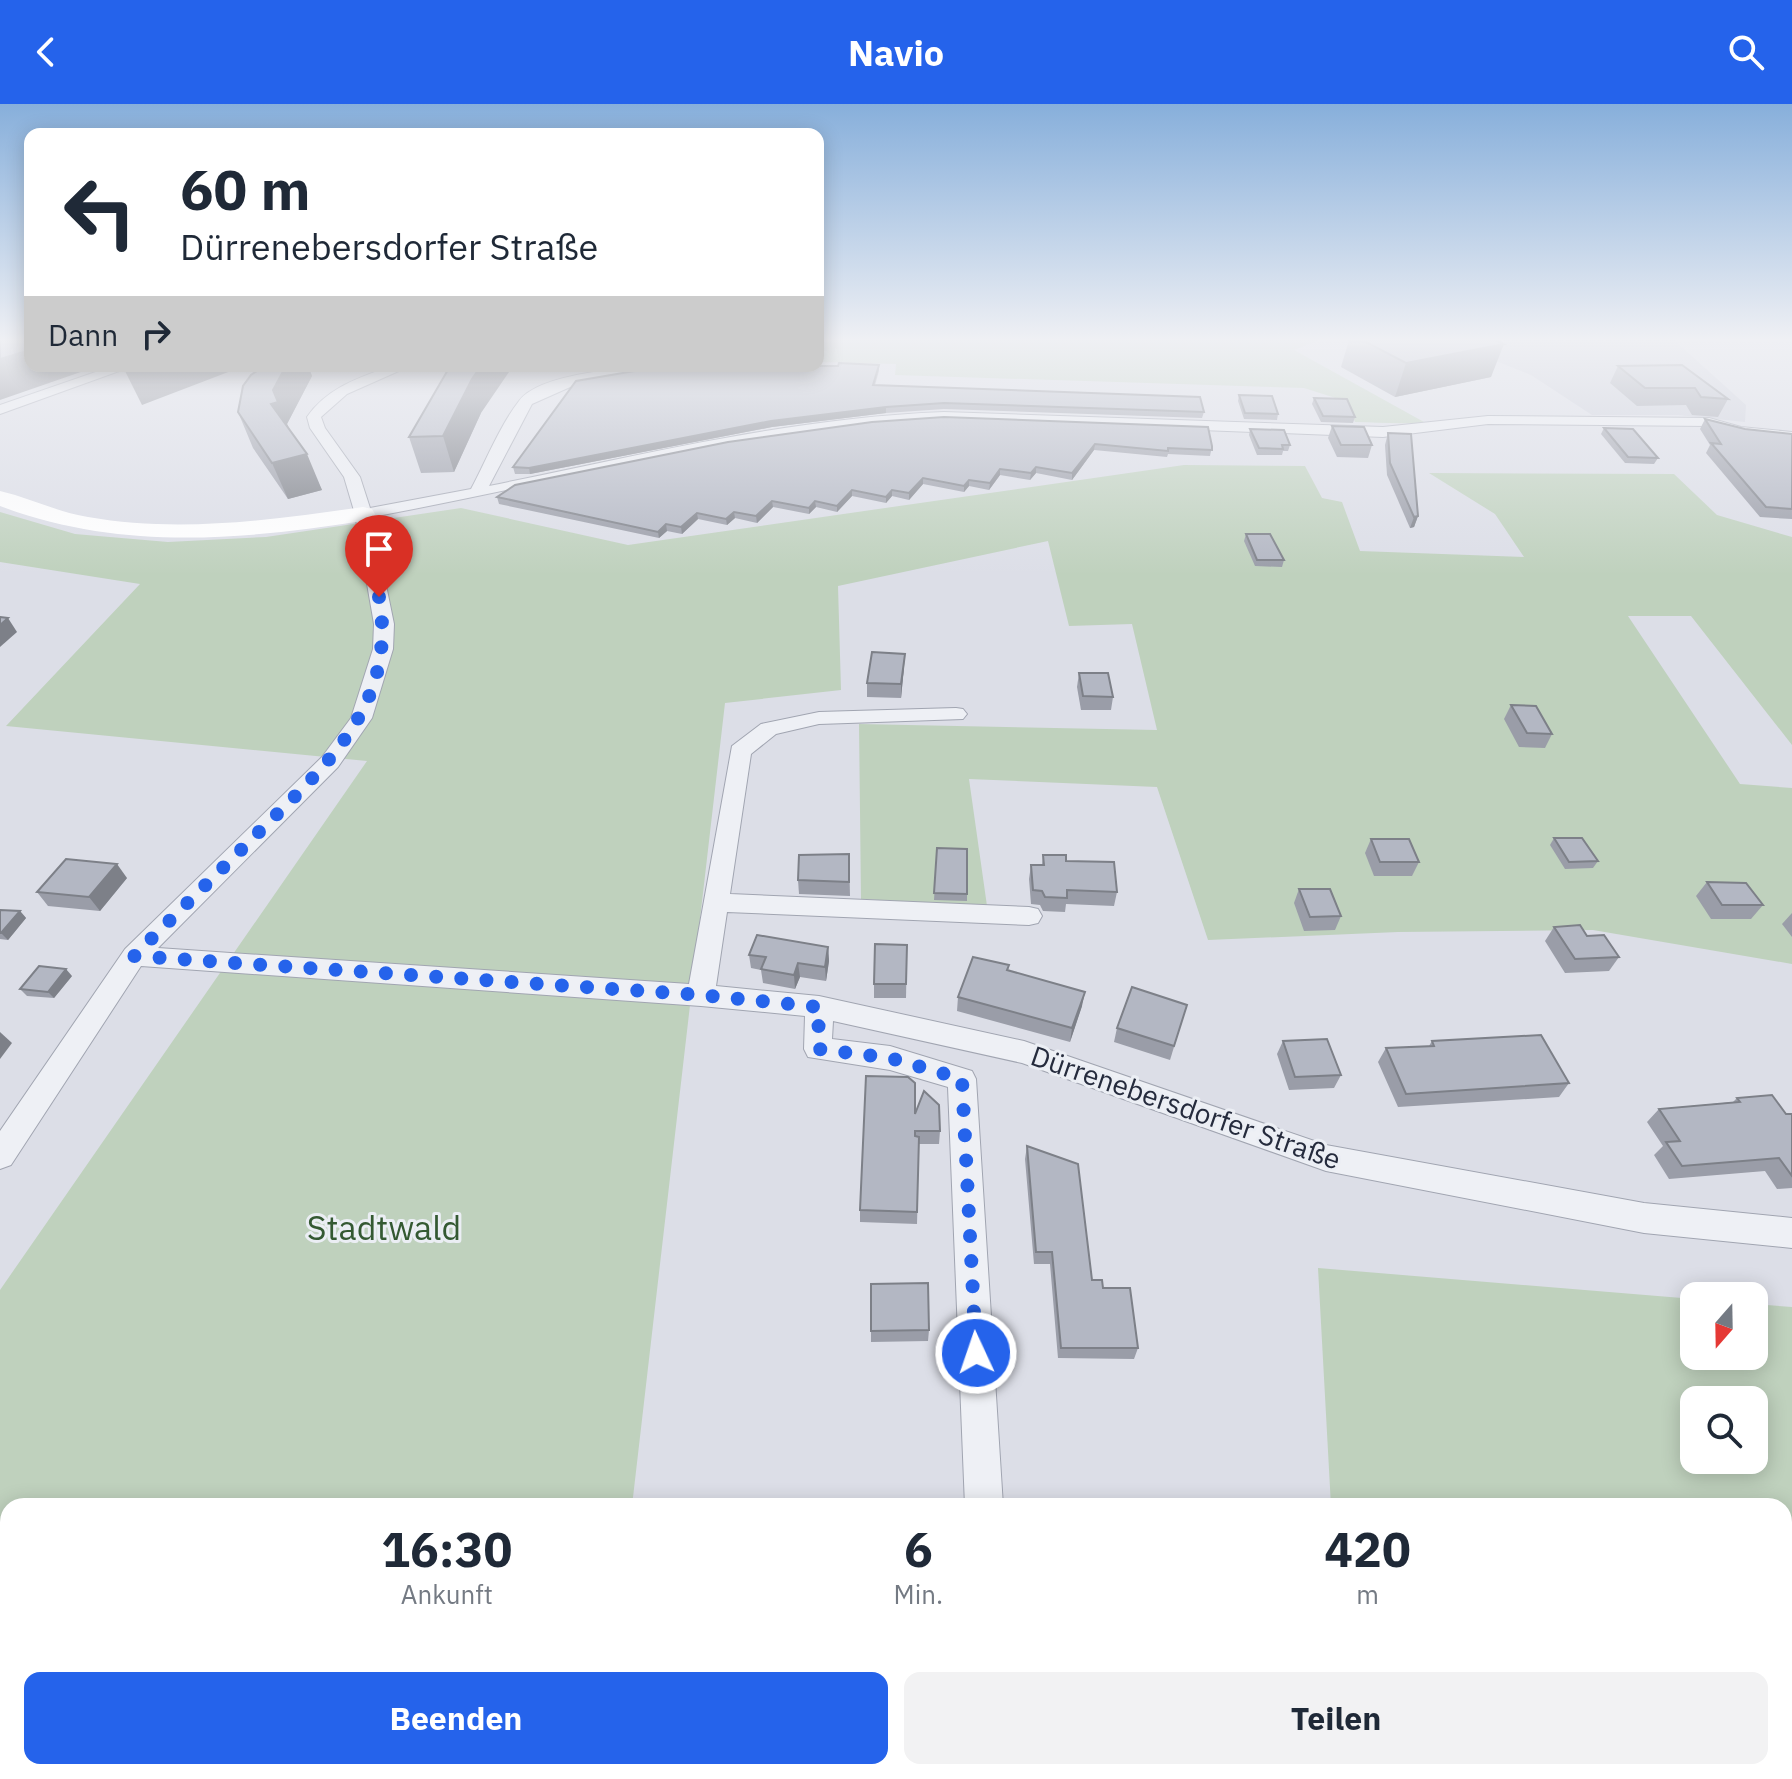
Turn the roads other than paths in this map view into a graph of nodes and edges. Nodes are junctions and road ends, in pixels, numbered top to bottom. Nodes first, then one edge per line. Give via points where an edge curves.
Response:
1 (314, 418) edge
2 (517, 418) edge
3 (874, 418) edge
4 (1003, 418) edge
5 (1792, 437) edge
6 (477, 493) junction
7 (0, 498) edge
8 (363, 514) junction
9 (956, 714) dead end
10 (716, 902) junction
11 (1029, 916) dead end
12 (134, 956) junction
13 (701, 995) junction
14 (819, 1007) junction
15 (0, 1156) edge
16 (1792, 1233) edge
17 (984, 1498) edge

1 - 8 street via 352,477
2 - 6 street
3 - 6 street via 755,435
4 - 5 street via 1383,432 1488,420 1709,422
6 - 8 street
7 - 8 street via 66,519 178,531 267,529
8 - 12 street via 384,624 383,649 361,718 330,762
9 - 10 street via 819,718 769,729 740,751
10 - 11 street
10 - 13 street
12 - 13 street, Dürrenebersdorfer Straße
12 - 15 street
13 - 14 street, Dürrenebersdorfer Straße
14 - 16 street, Dürrenebersdorfer Straße via 1024,1052 1326,1158 1644,1218
14 - 17 street via 818,1049 890,1058 962,1079

